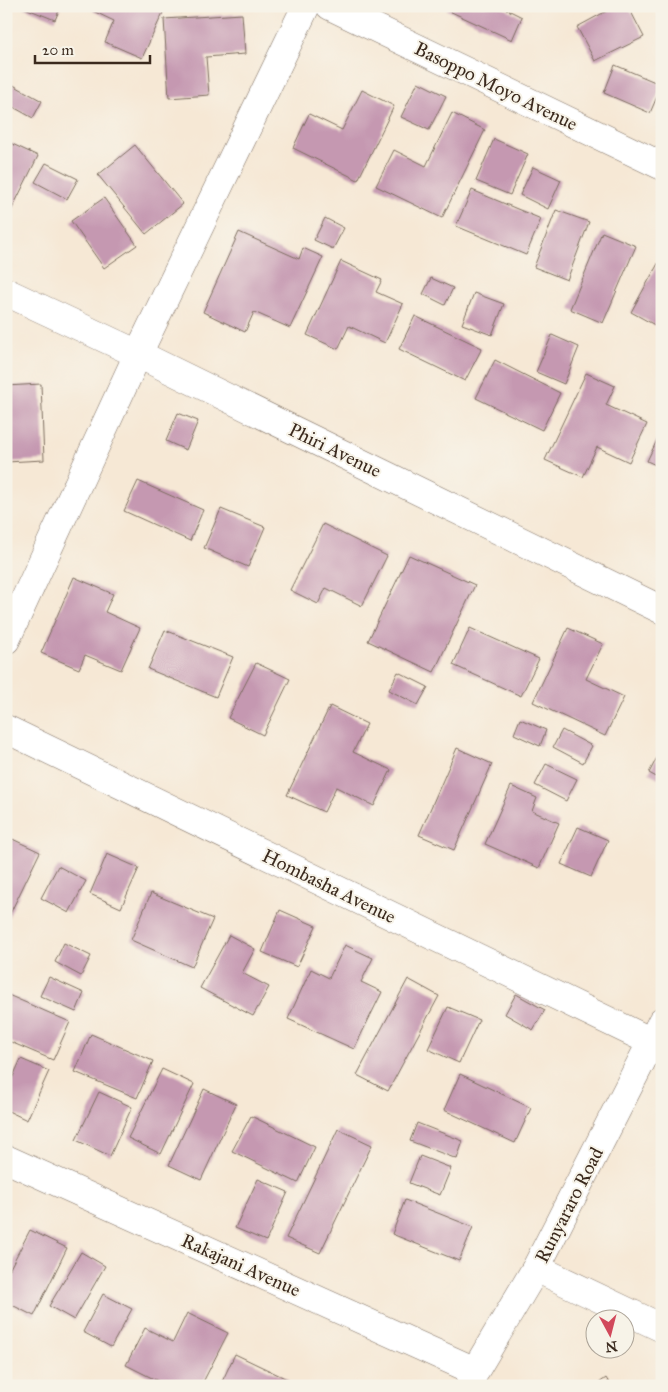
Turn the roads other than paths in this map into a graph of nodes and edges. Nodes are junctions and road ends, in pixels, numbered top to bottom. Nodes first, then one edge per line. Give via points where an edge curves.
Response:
1 (306, 6) edge
2 (330, 6) edge
3 (662, 166) edge
4 (6, 292) edge
5 (138, 354) junction
6 (662, 610) edge
7 (6, 640) edge
8 (6, 729) edge
9 (657, 1032) edge
10 (6, 1159) edge
11 (536, 1268) junction
12 (662, 1328) edge
13 (472, 1378) edge

1 - 5 street
2 - 3 street, Basoppo Moyo Avenue
4 - 5 street, Phiri Avenue
5 - 6 street, Phiri Avenue
5 - 7 street
8 - 9 street, Hombasha Avenue
9 - 11 street, Runyararo Road
10 - 13 street, Rakajani Avenue
11 - 12 street
11 - 13 street, Runyararo Road

